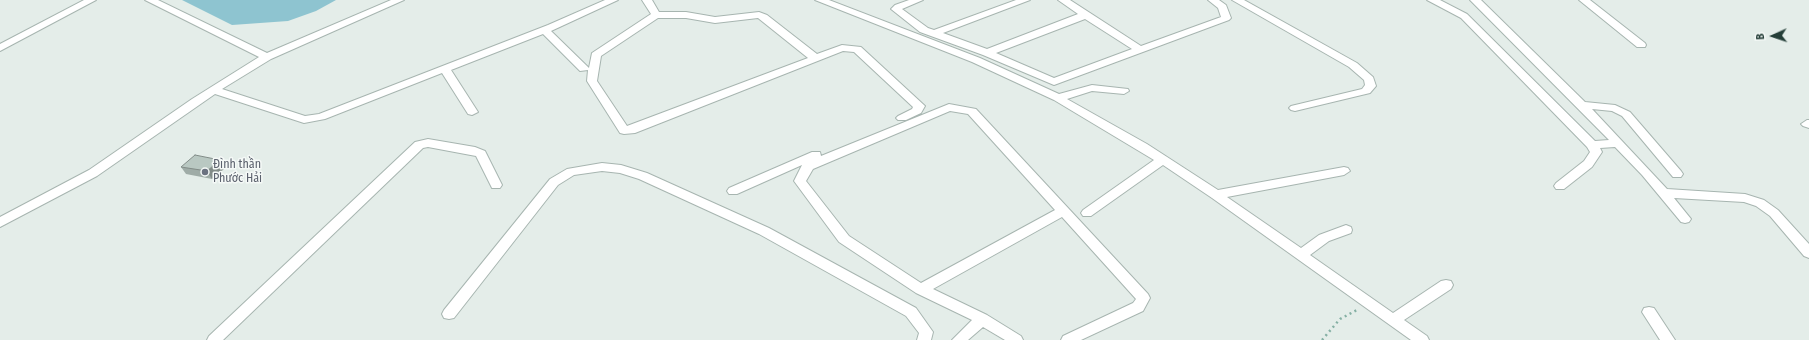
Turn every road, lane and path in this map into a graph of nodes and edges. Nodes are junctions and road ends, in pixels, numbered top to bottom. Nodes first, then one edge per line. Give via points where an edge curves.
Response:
1 (92, 0) edge
2 (150, 0) edge
3 (399, 0) edge
4 (613, 0) edge
5 (647, 0) edge
6 (820, 0) edge
7 (918, 0) edge
8 (1025, 0) edge
9 (1064, 0) edge
10 (1213, 0) edge
11 (1237, 0) edge
12 (1432, 0) edge
13 (1475, 0) edge
14 (1584, 0) edge
15 (656, 15) junction
16 (1085, 15) junction
17 (545, 30) junction
18 (935, 33) junction
19 (1641, 45) dead end
20 (0, 48) edge
21 (1140, 50) junction
22 (986, 53) junction
23 (267, 57) junction
24 (815, 58) junction
25 (445, 69) junction
26 (584, 69) dead end
27 (213, 90) junction
28 (1124, 91) dead end
29 (1058, 98) junction
30 (1582, 105) junction
31 (1295, 108) dead end
32 (472, 112) dead end
33 (1619, 143) junction
34 (1592, 145) junction
35 (1162, 160) junction
36 (1344, 171) dead end
37 (1677, 174) dead end
38 (496, 185) dead end
39 (1560, 186) dead end
40 (733, 191) dead end
41 (1663, 193) junction
42 (1216, 195) junction
43 (1063, 211) junction
44 (1088, 213) dead end
45 (1685, 219) dead end
46 (0, 223) edge
47 (1346, 230) dead end
48 (1809, 253) edge
49 (1301, 255) junction
50 (1446, 285) dead end
51 (921, 289) junction
52 (1370, 303) junction
53 (1649, 312) dead end
54 (449, 314) dead end
55 (982, 319) junction
56 (1393, 320) junction
57 (214, 340) edge
58 (924, 340) edge
59 (959, 340) edge
60 (1016, 340) edge
61 (1068, 340) edge
62 (1322, 340) edge
63 (1422, 340) edge
64 (1668, 340) edge

1 - 20 street
2 - 23 street
3 - 23 street
4 - 17 street
5 - 15 street
6 - 29 street via 976,60
7 - 18 street via 896,9 924,30
8 - 18 street
9 - 16 street
10 - 21 street via 1223,8 1226,18
11 - 31 street via 1353,65 1369,79 1371,86 1366,91
12 - 34 street via 1464,16
13 - 30 street
14 - 19 street
15 - 24 street via 686,15 715,20 759,15
15 - 24 street via 596,55 592,82 624,130 631,130
16 - 21 street
16 - 22 street
17 - 25 street
17 - 26 street
18 - 22 street
21 - 22 street via 1054,82
23 - 27 street
24 - 40 street via 842,48 857,49 919,106 917,111
25 - 27 street via 321,117 304,120
25 - 32 street
27 - 46 street via 93,173
28 - 29 street via 1092,88
29 - 35 street
30 - 33 street
30 - 37 street via 1615,108 1626,114
33 - 34 street
33 - 41 street
34 - 39 street via 1596,152 1588,164
35 - 42 street
35 - 44 street
36 - 42 street
38 - 57 street via 481,154 428,143 419,144
41 - 45 street
41 - 48 street via 1745,198 1760,203 1774,213
42 - 49 street
43 - 51 street
43 - 51 street via 972,112 949,107 808,166 800,181 844,239
43 - 61 street via 1143,298 1138,307
47 - 49 street via 1324,238
49 - 52 street
50 - 56 street
51 - 55 street
52 - 56 street
52 - 62 path via 1340,319
53 - 64 street
54 - 58 street via 554,182 571,172 602,167 621,168 764,231 911,312 926,332
55 - 59 street
55 - 60 street
56 - 63 street

